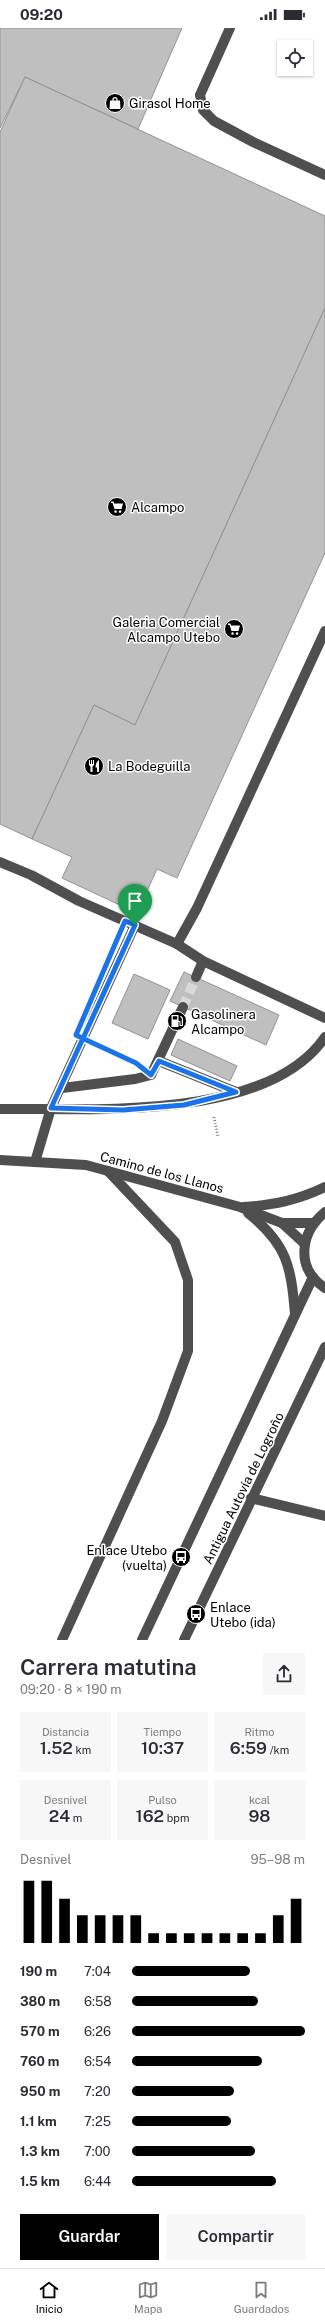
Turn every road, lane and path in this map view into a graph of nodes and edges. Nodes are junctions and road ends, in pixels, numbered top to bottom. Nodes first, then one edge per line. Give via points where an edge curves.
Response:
1 (230, 28) edge
2 (325, 175) edge
3 (325, 631) edge
4 (0, 862) edge
5 (135, 925) junction
6 (177, 944) junction
7 (204, 961) junction
8 (196, 977) tunnel mouth
9 (183, 1007) tunnel mouth
10 (325, 1018) edge
11 (325, 1037) edge
12 (82, 1038) junction
13 (159, 1061) junction
14 (151, 1075) junction
15 (62, 1088) junction
16 (236, 1092) junction
17 (51, 1108) junction
18 (0, 1109) edge
19 (0, 1160) edge
20 (35, 1162) junction
21 (108, 1171) junction
22 (325, 1187) edge
23 (240, 1207) junction
24 (325, 1212) edge
25 (282, 1223) junction
26 (313, 1223) junction
27 (305, 1244) junction
28 (313, 1277) junction
29 (325, 1288) edge
30 (295, 1316) junction
31 (325, 1347) edge
32 (251, 1498) junction
33 (325, 1516) edge
34 (62, 1640) edge
35 (142, 1640) edge
36 (184, 1640) edge

1 - 2 street via 200,95 203,110 214,120 253,142
3 - 6 street via 197,908
4 - 5 street
5 - 6 street
5 - 12 street
6 - 7 street
7 - 8 street
7 - 10 street
9 - 13 street
11 - 16 street via 316,1050 295,1066 257,1085
12 - 14 path via 136,1063
12 - 15 street
13 - 14 street
13 - 16 street
14 - 15 street
15 - 17 street
16 - 17 street via 184,1105 123,1110
17 - 18 street
17 - 20 street
19 - 20 street, Camino de los Llanos
20 - 21 street, Camino de los Llanos via 86,1165
21 - 23 street, Camino de los Llanos
21 - 34 street via 175,1242 188,1280 188,1351 162,1420
22 - 23 street via 293,1201 271,1206
23 - 25 street, Camino de los Llanos
23 - 30 street via 266,1228 290,1268
24 - 26 street
25 - 26 street, Camino de los Llanos
25 - 27 street
26 - 27 street
27 - 28 street via 306,1264
28 - 29 street
28 - 30 street
30 - 35 street
31 - 32 street, Antigua Autovía de Logroño
32 - 33 street
32 - 36 street, Antigua Autovía de Logroño

